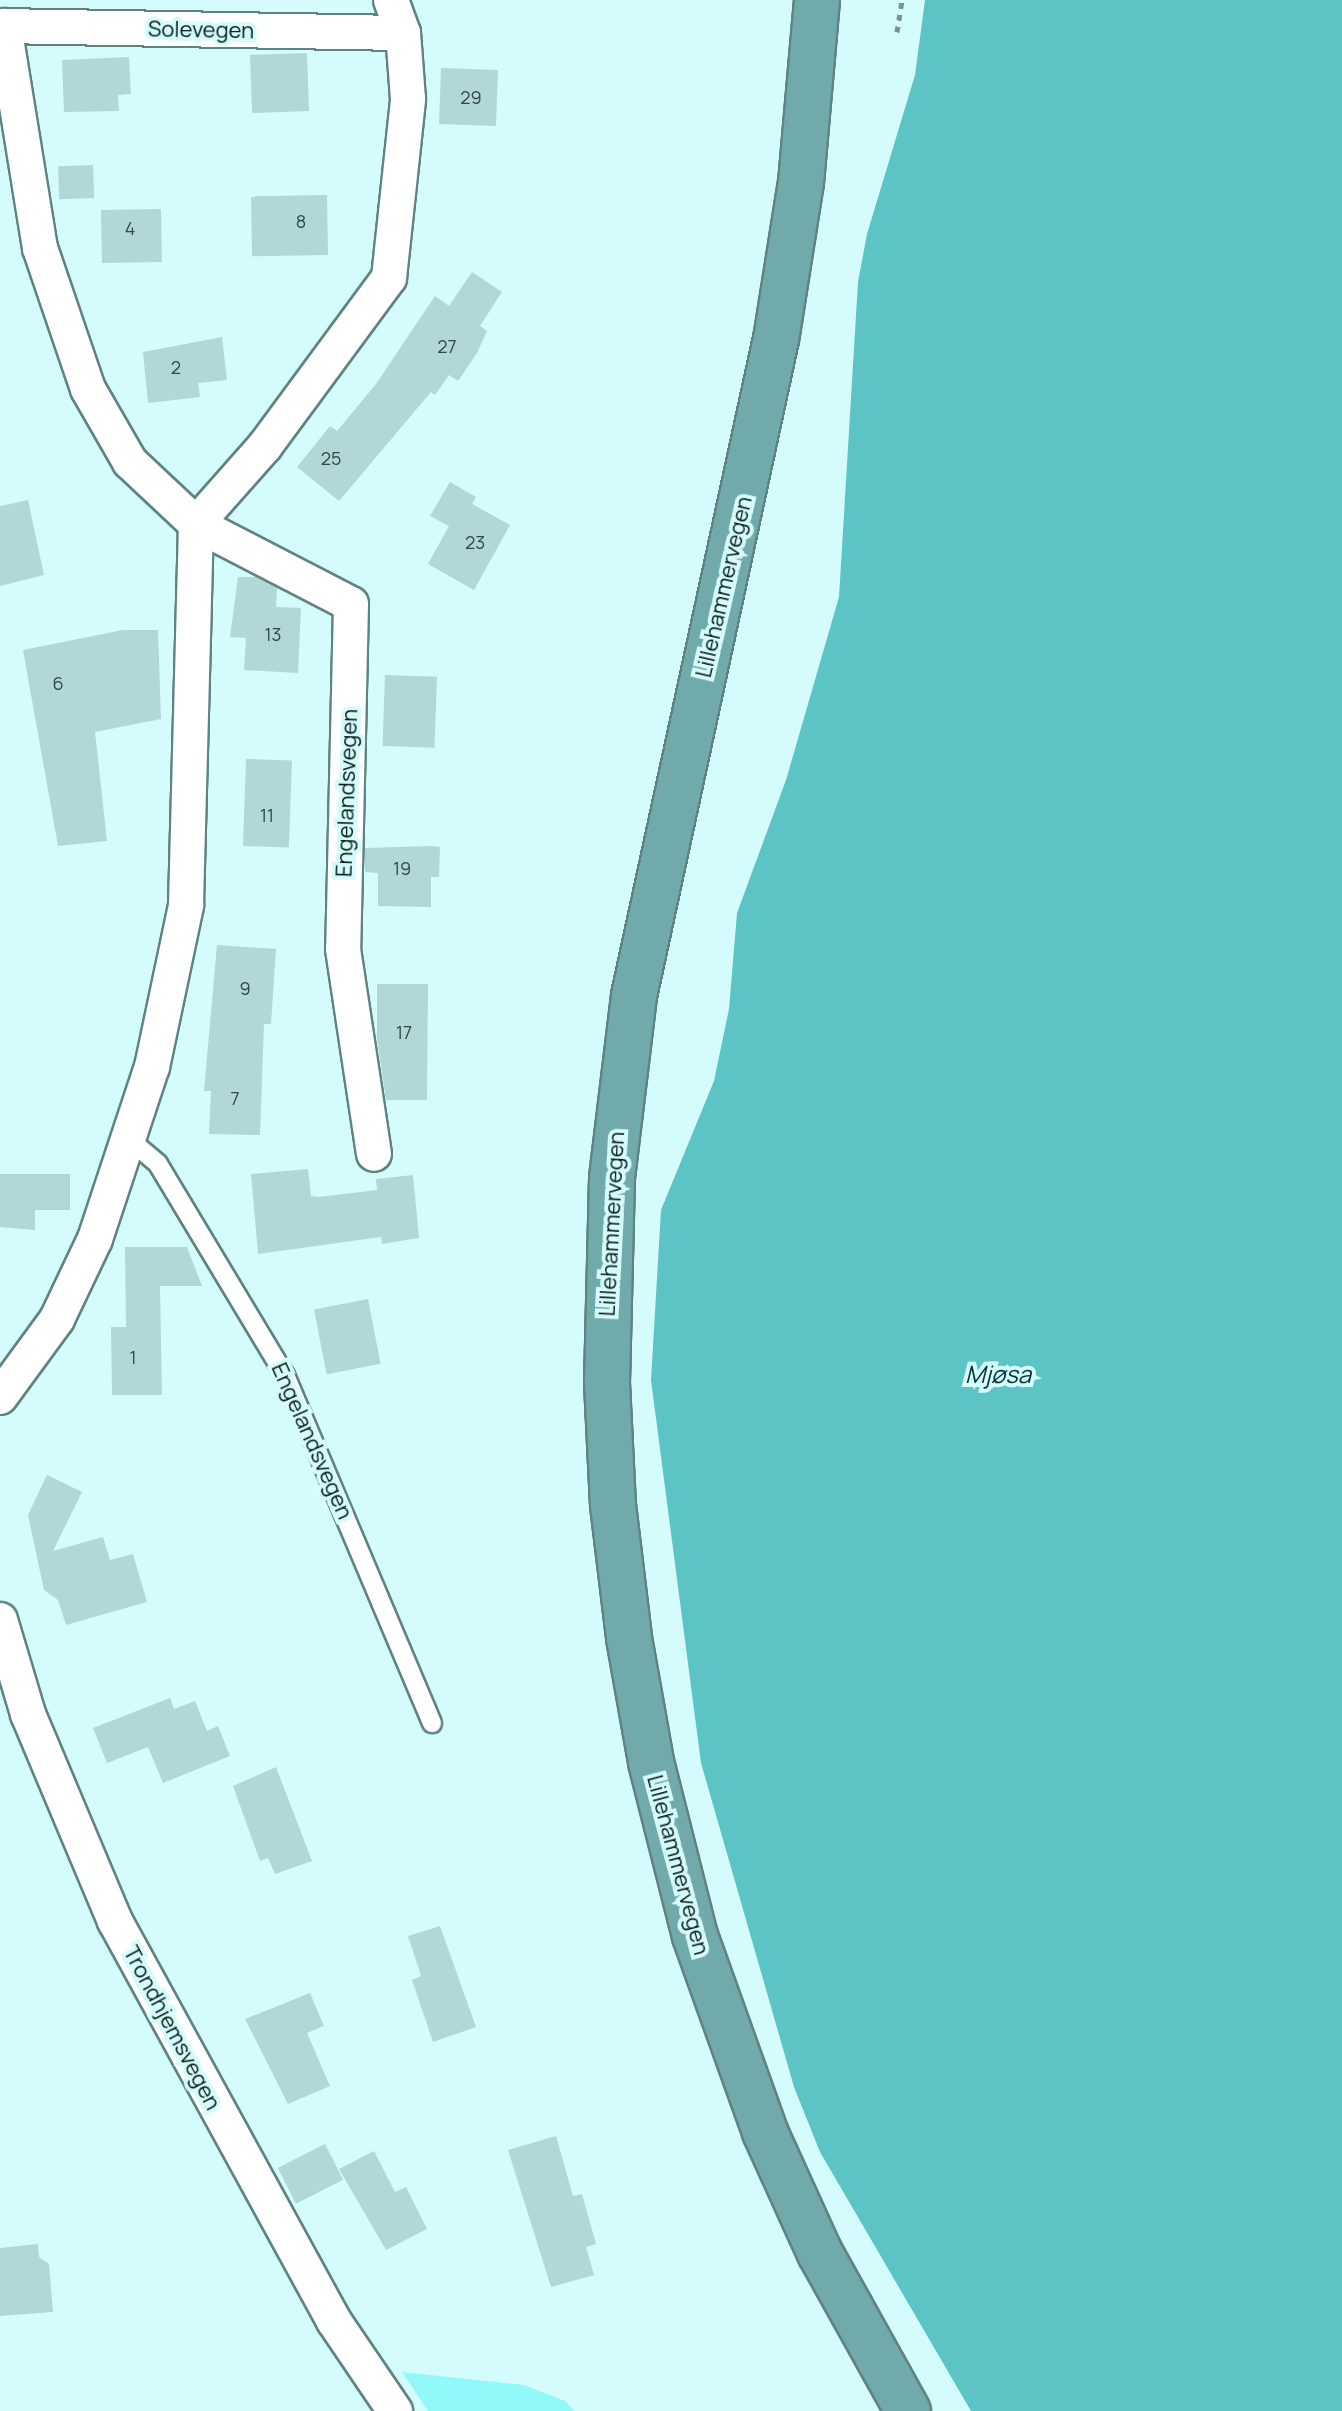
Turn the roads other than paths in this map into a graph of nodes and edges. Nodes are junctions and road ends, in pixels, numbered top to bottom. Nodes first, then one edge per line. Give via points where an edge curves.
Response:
1 (391, 0) edge
2 (817, 0) edge
3 (2, 26) edge
4 (403, 33) junction
5 (196, 524) junction
6 (131, 1141) junction
7 (374, 1154) dead end
8 (0, 1397) edge
9 (0, 1620) edge
10 (432, 1723) dead end
11 (395, 2411) edge
12 (908, 2411) edge

1 - 4 street
2 - 12 highway, Lillehammervegen via 801,182 776,339 634,996 612,1178 607,1383 613,1505 629,1638 651,1762 695,1936 765,2132 820,2253
3 - 4 street, Solevegen
3 - 5 street via 40,248 88,389 130,462
4 - 5 street via 408,99 389,278 265,446
5 - 6 street via 186,905
5 - 7 street, Engelandsvegen via 351,604 343,949
6 - 8 street via 95,1239 57,1319
6 - 10 lane, Engelandsvegen via 158,1164 285,1375
9 - 11 street, Trondhjemsvegen via 28,1714 115,1921 334,2321

